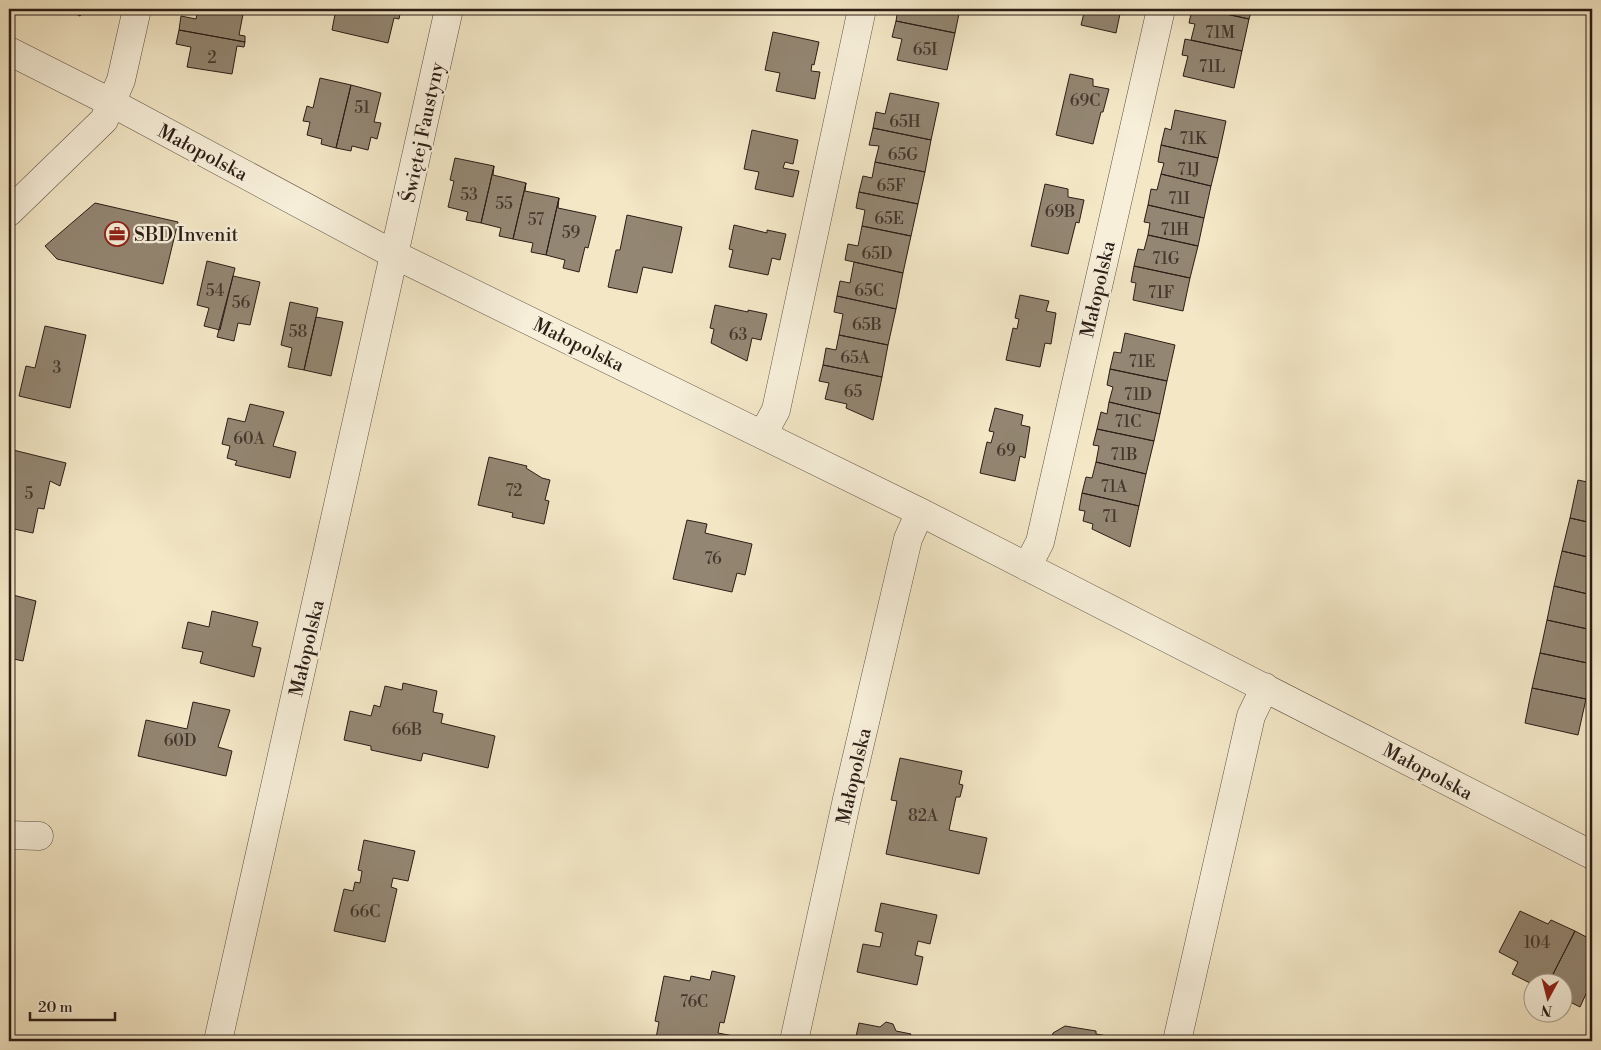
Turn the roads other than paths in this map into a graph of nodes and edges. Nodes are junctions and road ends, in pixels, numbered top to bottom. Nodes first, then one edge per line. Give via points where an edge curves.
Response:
1 (137, 9) edge
2 (449, 9) edge
3 (862, 9) edge
4 (1161, 9) edge
5 (9, 51) edge
6 (112, 103) junction
7 (9, 212) edge
8 (395, 255) junction
9 (763, 434) junction
10 (920, 512) junction
11 (1027, 567) junction
12 (1265, 687) junction
13 (9, 835) edge
14 (40, 836) dead end
15 (1592, 855) edge
16 (218, 1041) edge
17 (794, 1041) edge
18 (1177, 1041) edge

1 - 6 street via 130,51
2 - 8 street, Świętej Faustyny
3 - 9 street via 776,410
4 - 11 street, Małopolska via 1040,542
5 - 6 street, Małopolska
6 - 7 street via 104,120 91,134
6 - 8 street, Małopolska
8 - 9 street, Małopolska
8 - 16 street, Małopolska
9 - 10 street, Małopolska
10 - 11 street, Małopolska
10 - 17 street, Małopolska via 908,539
11 - 12 street, Małopolska
12 - 15 street, Małopolska
12 - 18 street via 1251,716
13 - 14 street

